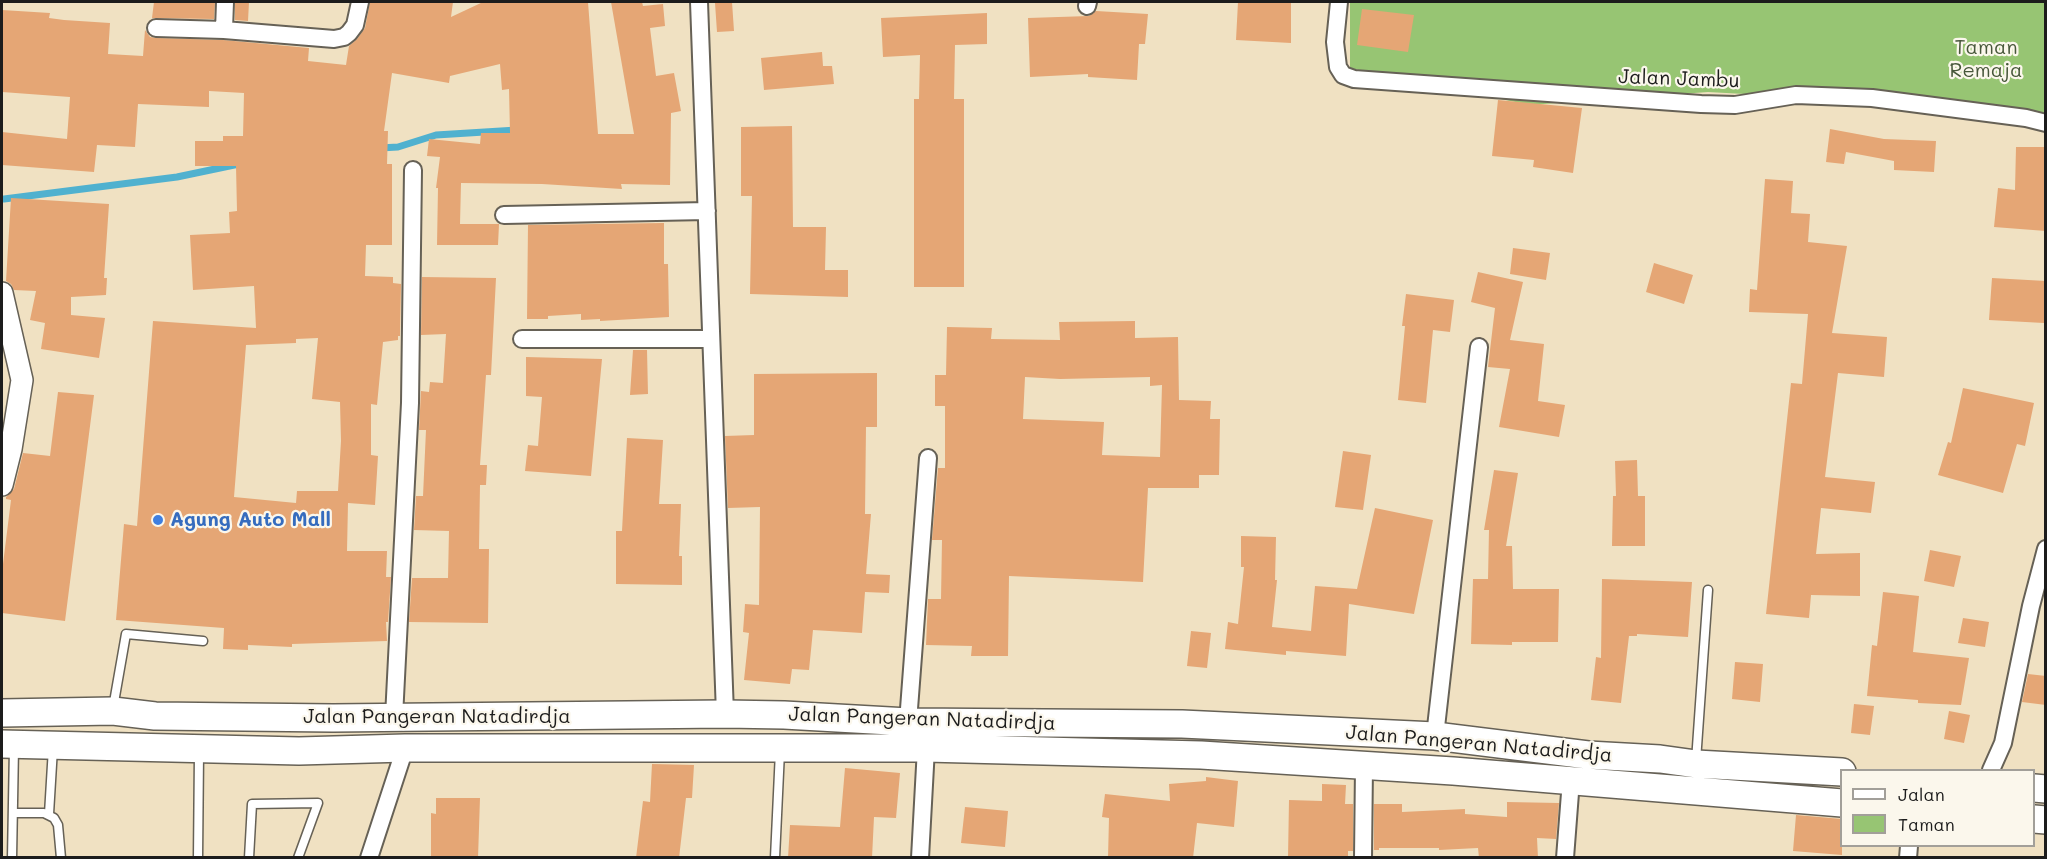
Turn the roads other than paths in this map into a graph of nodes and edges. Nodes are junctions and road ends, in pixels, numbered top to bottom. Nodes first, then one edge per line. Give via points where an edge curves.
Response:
1 (225, 2) edge
2 (360, 2) edge
3 (699, 2) edge
4 (1339, 2) edge
5 (156, 28) dead end
6 (224, 30) junction
7 (2046, 123) edge
8 (413, 170) dead end
9 (707, 211) junction
10 (504, 215) dead end
11 (2, 293) edge
12 (522, 339) dead end
13 (711, 339) junction
14 (1479, 347) dead end
15 (928, 458) dead end
16 (2, 485) edge
17 (2046, 549) edge
18 (1707, 590) dead end
19 (203, 641) dead end
20 (113, 711) junction
21 (2, 713) edge
22 (725, 714) junction
23 (394, 717) junction
24 (908, 722) junction
25 (1365, 732) junction
26 (1435, 736) junction
27 (8, 744) edge
28 (53, 745) junction
29 (199, 748) junction
30 (405, 748) junction
31 (780, 748) junction
32 (926, 748) junction
33 (1696, 764) junction
34 (1364, 766) junction
35 (1992, 769) edge
36 (1840, 772) edge
37 (1571, 780) junction
38 (1840, 803) edge
39 (13, 813) junction
40 (49, 814) junction
41 (12, 858) edge
42 (61, 858) edge
43 (198, 858) edge
44 (249, 858) edge
45 (298, 858) edge
46 (369, 858) edge
47 (775, 858) edge
48 (920, 858) edge
49 (1363, 858) edge
50 (1565, 858) edge

1 - 6 street
2 - 6 street via 355,25 344,37
3 - 9 street
4 - 7 street, Jalan Jambu via 1335,42 1338,67 1343,75 1354,80 1701,104 1735,105 1796,94 1872,98
5 - 6 street
8 - 23 street via 410,403
9 - 10 street
9 - 13 street
11 - 16 street via 21,380
12 - 13 street
13 - 22 street
14 - 26 street
15 - 24 street
17 - 35 street via 2003,743
18 - 33 lane
19 - 20 lane via 126,634
20 - 21 main road, Jalan Pangeran Natadirdja
20 - 23 main road, Jalan Pangeran Natadirdja via 155,716
22 - 23 main road, Jalan Pangeran Natadirdja
22 - 24 main road, Jalan Pangeran Natadirdja
24 - 25 main road, Jalan Pangeran Natadirdja via 1182,724
25 - 26 main road, Jalan Pangeran Natadirdja
25 - 34 main road
26 - 33 main road, Jalan Pangeran Natadirdja
27 - 28 main road, Jalan Pangeran Natadirdja
27 - 39 lane
28 - 29 main road, Jalan Pangeran Natadirdja
28 - 40 lane
29 - 30 main road, Jalan Pangeran Natadirdja
29 - 43 lane
30 - 31 main road, Jalan Pangeran Natadirdja
30 - 46 street
31 - 32 main road, Jalan Pangeran Natadirdja
31 - 47 lane
32 - 34 main road, Jalan Pangeran Natadirdja via 1202,755
32 - 48 street
33 - 36 main road, Jalan Pangeran Natadirdja
34 - 37 main road, Jalan Pangeran Natadirdja
34 - 49 street
37 - 38 main road, Jalan Pangeran Natadirdja
37 - 50 street
39 - 40 lane
39 - 41 lane
40 - 42 lane via 58,825
44 - 45 lane via 252,804 318,803

